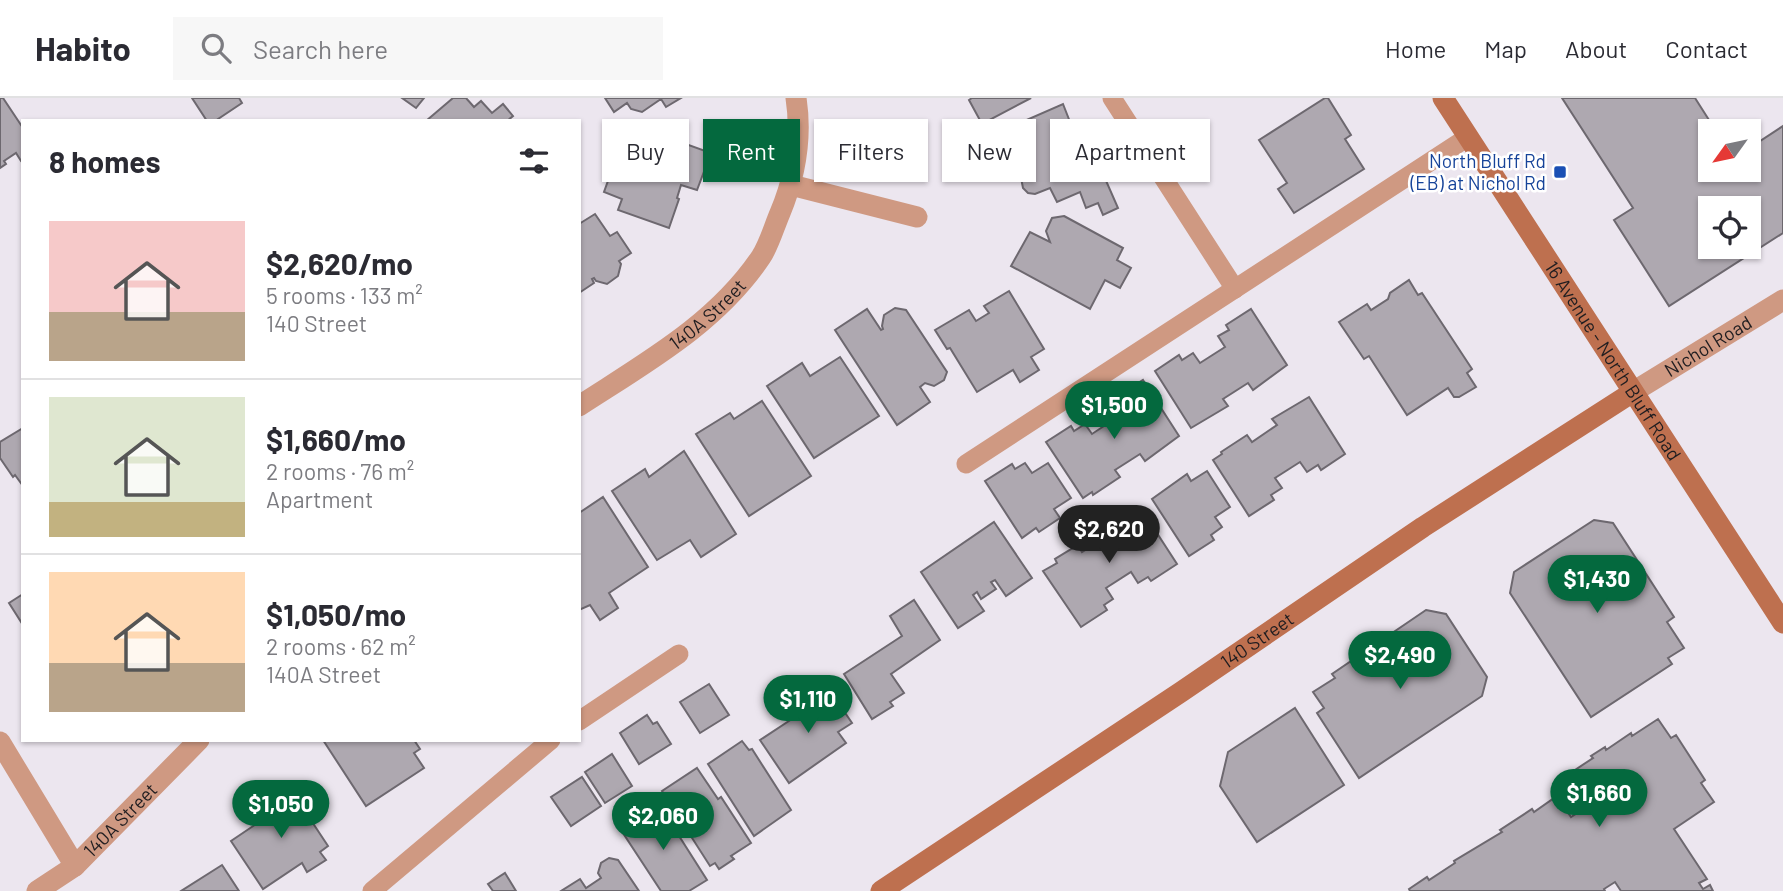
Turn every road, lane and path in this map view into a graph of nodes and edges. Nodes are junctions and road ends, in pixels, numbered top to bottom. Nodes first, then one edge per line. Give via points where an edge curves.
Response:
1 (796, 98) edge
2 (1112, 98) edge
3 (1443, 98) edge
4 (1468, 137) junction
5 (791, 185) junction
6 (917, 217) dead end
7 (1234, 289) junction
8 (1783, 300) edge
9 (1633, 392) junction
10 (581, 405) edge
11 (966, 464) dead end
12 (1783, 623) edge
13 (679, 654) dead end
14 (581, 720) edge
15 (0, 741) edge
16 (197, 742) edge
17 (549, 742) edge
18 (75, 866) junction
19 (37, 891) edge
20 (372, 891) edge
21 (881, 891) edge

1 - 5 street, 140A Street via 799,119
2 - 7 lane
3 - 4 main road, 16 Avenue - North Bluff Road
4 - 7 lane
4 - 9 main road, 16 Avenue - North Bluff Road
5 - 6 street
5 - 10 street, 140A Street via 762,256 727,302 683,338
7 - 11 lane
8 - 9 street, Nichol Road
9 - 12 main road, 16 Avenue - North Bluff Road
9 - 21 main road, 140 Street via 1451,508
13 - 14 lane
15 - 18 street
16 - 18 street, 140A Street
17 - 20 lane
18 - 19 street, 140A Street

